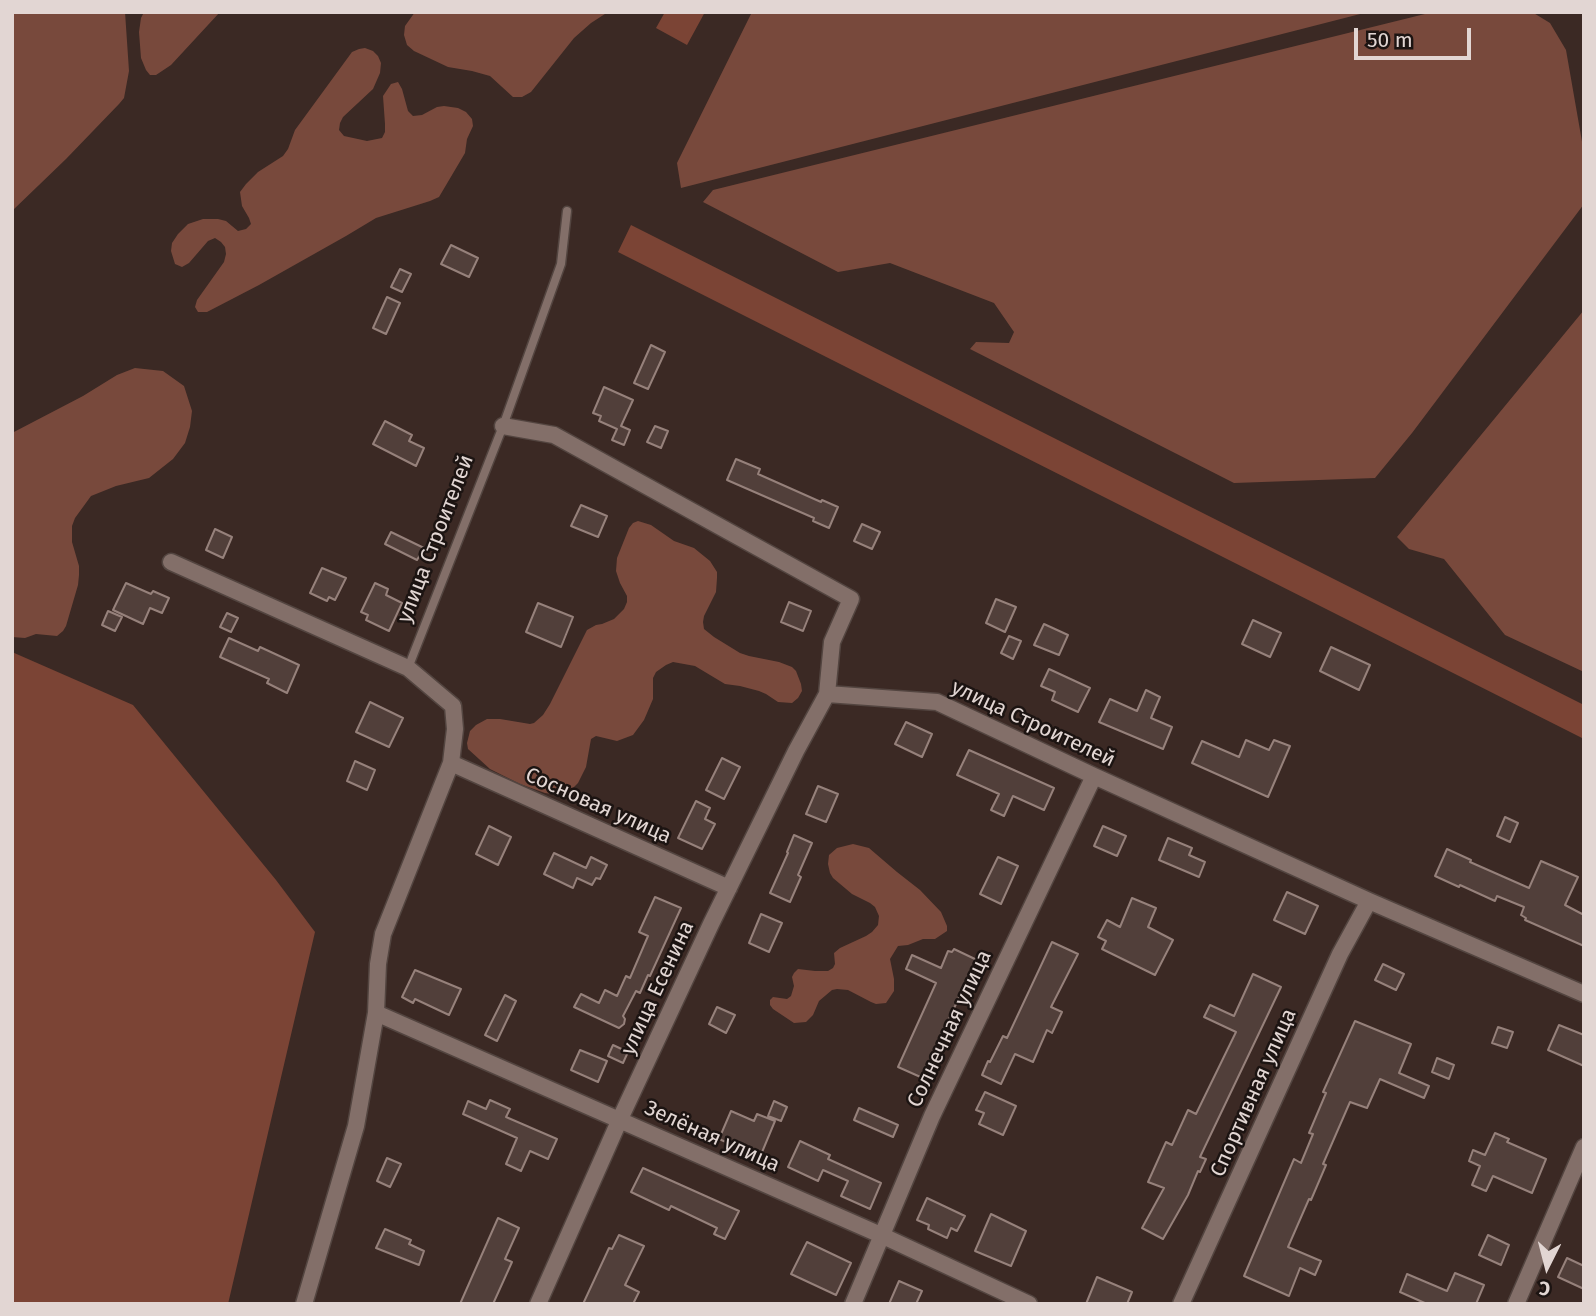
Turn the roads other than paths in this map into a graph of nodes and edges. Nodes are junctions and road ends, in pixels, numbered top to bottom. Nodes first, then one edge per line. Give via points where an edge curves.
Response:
1 (567, 211) dead end
2 (503, 426) junction
3 (171, 562) dead end
4 (408, 668) junction
5 (827, 694) junction
6 (451, 763) junction
7 (1094, 776) junction
8 (729, 888) junction
9 (1369, 901) junction
10 (1584, 994) edge
11 (376, 1013) junction
12 (620, 1119) junction
13 (1584, 1147) edge
14 (883, 1236) junction
15 (304, 1304) edge
16 (538, 1304) edge
17 (853, 1304) edge
18 (1029, 1304) edge
19 (1181, 1304) edge
20 (1516, 1304) edge

1 - 2 lane, улица Строителей via 561,264
2 - 4 lane, улица Строителей
2 - 5 street via 554,435 851,599 832,642
3 - 4 street
4 - 6 street via 453,706
5 - 7 street, улица Строителей via 937,702
5 - 8 street, улица Есенина
6 - 8 street, Сосновая улица
6 - 11 street via 383,934
7 - 9 street, улица Строителей
7 - 14 street, Солнечная улица via 932,1116
8 - 12 street, улица Есенина
9 - 10 street, улица Строителей
9 - 19 street, Спортивная улица via 1340,954
11 - 12 street, Зелёная улица
11 - 15 street via 356,1126
12 - 14 street, Зелёная улица
12 - 16 street, улица Есенина
13 - 20 street
14 - 17 street, Солнечная улица
14 - 18 street, Зелёная улица

